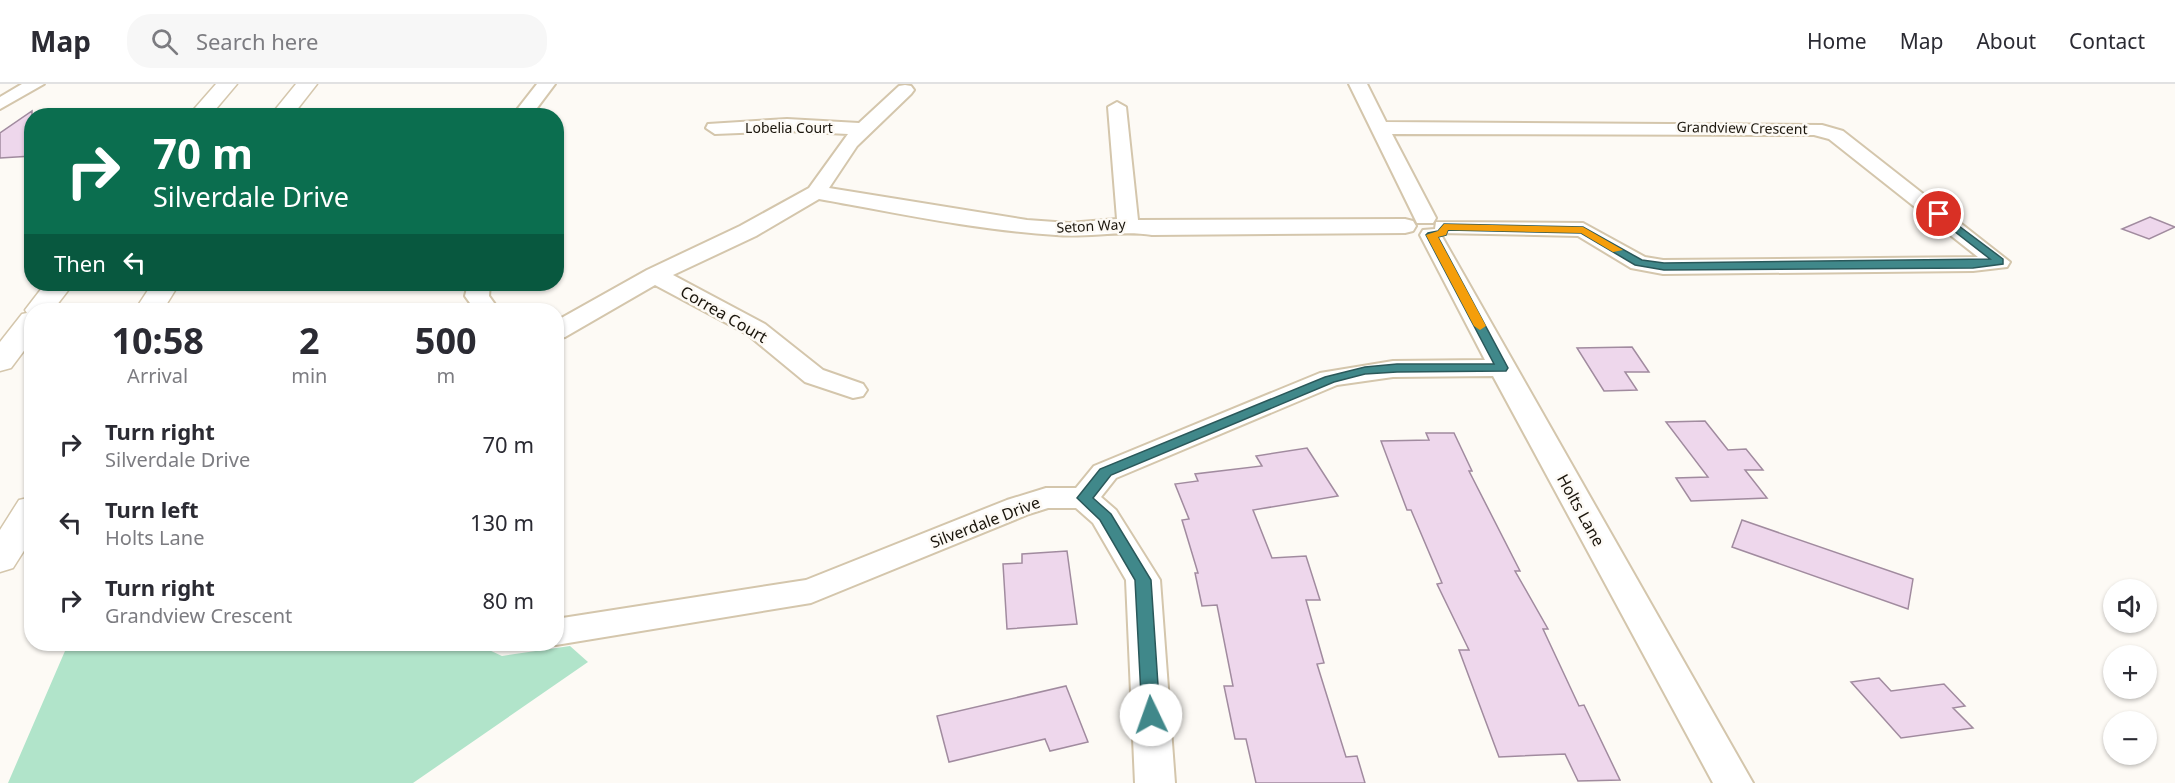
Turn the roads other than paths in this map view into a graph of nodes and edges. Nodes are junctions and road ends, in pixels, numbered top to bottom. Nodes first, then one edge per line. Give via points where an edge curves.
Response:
1 (34, 84) edge
2 (227, 84) edge
3 (306, 84) edge
4 (546, 84) edge
5 (1358, 84) edge
6 (904, 90) dead end
7 (0, 104) edge
8 (1117, 107) dead end
9 (205, 108) edge
10 (286, 108) edge
11 (527, 108) edge
12 (715, 128) dead end
13 (1380, 128) junction
14 (862, 129) junction
15 (816, 192) junction
16 (1128, 223) junction
17 (1426, 226) junction
18 (656, 275) junction
19 (54, 291) edge
20 (44, 303) edge
21 (564, 327) edge
22 (24, 330) edge
23 (0, 362) edge
24 (1502, 368) junction
25 (853, 390) dead end
26 (1084, 498) junction
27 (24, 521) edge
28 (0, 559) edge
29 (564, 631) edge
30 (1155, 783) edge
31 (1733, 783) edge

1 - 7 street
2 - 9 highway
3 - 10 highway
4 - 11 street
5 - 13 street, Holts Lane
6 - 14 street
8 - 16 street
12 - 14 street, Lobelia Court via 787,125
13 - 17 street, Holts Lane
13 - 17 street, Grandview Crescent via 1815,129 1836,135 1999,262 1664,267 1639,262 1583,230
14 - 15 street
15 - 16 street, Seton Way via 963,218 1058,229
15 - 18 street via 748,231
16 - 17 street, Seton Way via 1152,228
17 - 24 street, Holts Lane
18 - 21 street
18 - 25 street, Correa Court via 756,329 814,376
19 - 20 highway
22 - 23 highway
24 - 26 street via 1365,370 1329,380 1106,472
24 - 31 street, Holts Lane
26 - 29 street, Silverdale Drive via 1046,498 1018,507 811,591
26 - 30 street via 1105,517 1143,580
27 - 28 highway

